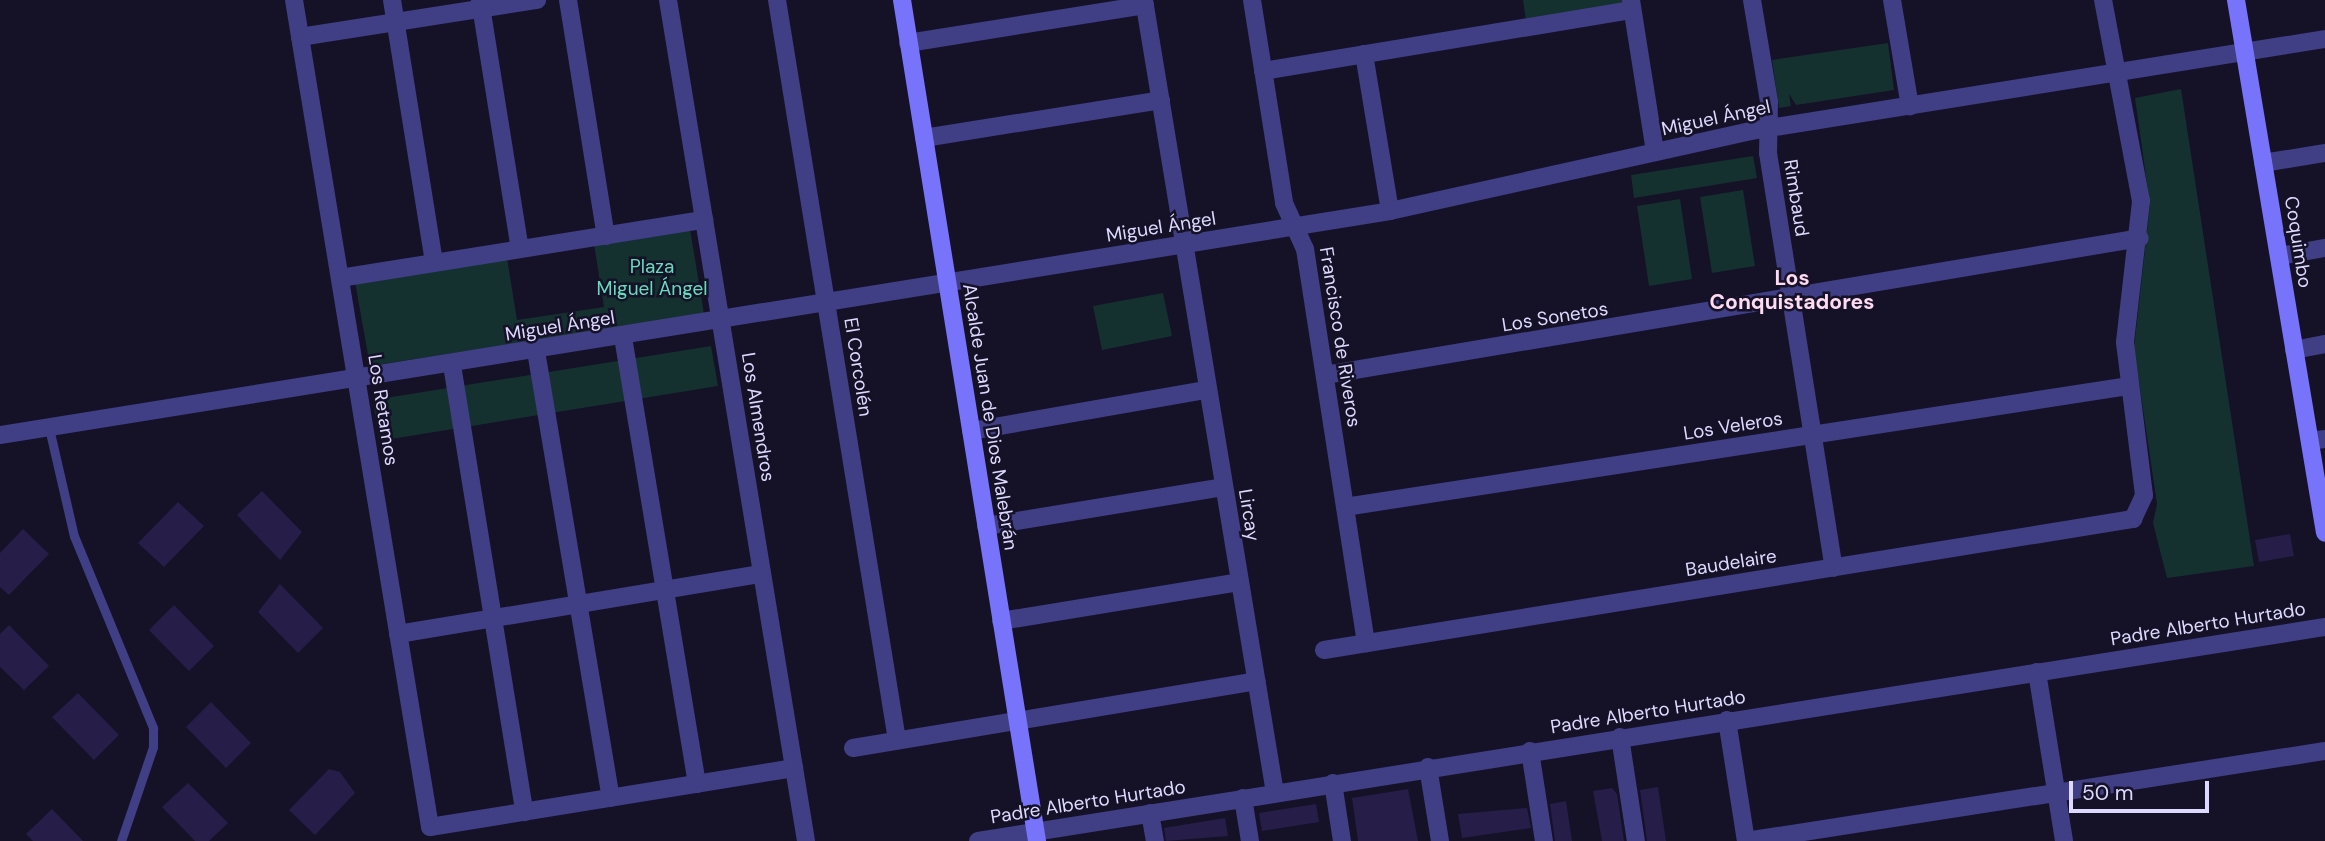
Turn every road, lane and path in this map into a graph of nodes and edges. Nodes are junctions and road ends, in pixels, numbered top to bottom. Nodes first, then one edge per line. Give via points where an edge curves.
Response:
1 (294, 0) edge
2 (391, 0) edge
3 (537, 0) edge
4 (568, 0) edge
5 (668, 0) edge
6 (777, 0) edge
7 (901, 0) edge
8 (1252, 0) edge
9 (1752, 0) edge
10 (1892, 0) edge
11 (2103, 0) edge
12 (2236, 0) edge
13 (1145, 2) edge
14 (480, 4) edge
15 (1632, 5) edge
16 (395, 22) junction
17 (300, 37) junction
18 (2325, 39) edge
19 (908, 43) junction
20 (2245, 52) junction
21 (1364, 54) junction
22 (1263, 71) junction
23 (2121, 72) junction
24 (1161, 100) junction
25 (1910, 106) junction
26 (1769, 128) junction
27 (924, 138) junction
28 (1655, 152) junction
29 (2325, 153) edge
30 (2263, 163) junction
31 (1390, 211) junction
32 (704, 220) junction
33 (1295, 226) junction
34 (606, 236) junction
35 (2140, 238) junction
36 (1184, 245) junction
37 (2325, 248) edge
38 (520, 249) junction
39 (2279, 256) junction
40 (434, 263) junction
41 (340, 278) junction
42 (947, 284) junction
43 (1791, 297) junction
44 (826, 303) junction
45 (721, 321) junction
46 (623, 337) junction
47 (2325, 344) edge
48 (2294, 349) junction
49 (536, 351) junction
50 (452, 365) junction
51 (1325, 375) junction
52 (356, 380) junction
53 (2128, 386) junction
54 (1207, 390) junction
55 (49, 428) junction
56 (971, 431) junction
57 (0, 435) edge
58 (1812, 435) junction
59 (2317, 440) edge
60 (1223, 487) junction
61 (1345, 507) junction
62 (986, 526) junction
63 (2325, 533) edge
64 (1834, 568) junction
65 (762, 574) junction
66 (1239, 582) junction
67 (665, 590) junction
68 (578, 604) junction
69 (493, 618) junction
70 (1002, 621) junction
71 (2325, 627) edge
72 (398, 634) junction
73 (1366, 643) junction
74 (1324, 650) dead end
75 (2037, 672) junction
76 (1256, 681) junction
77 (1018, 720) junction
78 (1727, 720) junction
79 (1620, 737) junction
80 (897, 740) junction
81 (852, 748) dead end
82 (1530, 751) junction
83 (2325, 751) edge
84 (1428, 767) junction
85 (794, 768) junction
86 (697, 783) junction
87 (1333, 783) junction
88 (2056, 792) junction
89 (1275, 793) junction
90 (611, 798) junction
91 (1243, 798) junction
92 (524, 812) junction
93 (1150, 813) junction
94 (1037, 836) edge
95 (121, 841) edge
96 (806, 841) edge
97 (978, 841) edge
98 (1155, 841) edge
99 (1250, 841) edge
100 (1342, 841) edge
101 (1440, 841) edge
102 (1544, 841) edge
103 (1636, 841) edge
104 (1746, 841) edge
105 (2064, 841) edge

1 - 17 street, Los Retamos
2 - 16 street
3 - 14 street
4 - 34 street
5 - 32 street, Los Almendros
6 - 44 street, El Corcolén
7 - 19 street, Alcalde Juan de Dios Malebrán
8 - 22 street, Francisco de Riveros
9 - 26 street, Rimbaud
10 - 25 street
11 - 23 street
12 - 20 street, Coquimbo
13 - 19 street
13 - 24 street, Lircay
14 - 16 street
14 - 38 street
15 - 21 street
15 - 28 street
16 - 17 street
16 - 40 street
17 - 41 street, Los Retamos
18 - 20 street, Miguel Ángel
19 - 27 street, Alcalde Juan de Dios Malebrán
20 - 23 street, Miguel Ángel
20 - 30 street, Coquimbo
21 - 22 street
21 - 31 street
22 - 33 street, Francisco de Riveros via 1284,203
23 - 25 street, Miguel Ángel
23 - 35 street via 2141,201
24 - 27 street
24 - 36 street, Lircay
25 - 26 street, Miguel Ángel
26 - 28 street, Miguel Ángel
26 - 43 street, Rimbaud
27 - 42 street, Alcalde Juan de Dios Malebrán
28 - 31 street, Miguel Ángel
29 - 30 street
30 - 39 street, Coquimbo
31 - 33 street, Miguel Ángel
32 - 34 street
32 - 45 street, Los Almendros
33 - 36 street, Miguel Ángel
33 - 51 street, Francisco de Riveros via 1305,249
34 - 38 street
35 - 43 street, Los Sonetos
35 - 53 street via 2126,342
36 - 42 street, Miguel Ángel
36 - 54 street, Lircay
37 - 39 street
38 - 40 street
39 - 48 street, Coquimbo
40 - 41 street
41 - 52 street, Los Retamos
42 - 44 street, Miguel Ángel
42 - 56 street, Alcalde Juan de Dios Malebrán
43 - 51 street, Los Sonetos
43 - 58 street, Rimbaud
44 - 45 street, Miguel Ángel
44 - 80 street, El Corcolén
45 - 46 street, Miguel Ángel
45 - 65 street, Los Almendros
46 - 49 street, Miguel Ángel
46 - 67 street
47 - 48 street
48 - 59 street, Coquimbo
49 - 50 street, Miguel Ángel
49 - 68 street
50 - 52 street, Miguel Ángel
50 - 69 street
51 - 61 street, Francisco de Riveros
52 - 55 street, Miguel Ángel
52 - 72 street, Los Retamos
53 - 58 street, Los Veleros
53 - 64 street, Baudelaire via 2143,490 2140,510 2123,523
54 - 56 street
54 - 60 street, Lircay
55 - 57 street, Miguel Ángel
55 - 95 lane via 74,536 153,728 153,747
56 - 62 street, Alcalde Juan de Dios Malebrán
58 - 61 street, Los Veleros
58 - 64 street, Rimbaud
59 - 63 street, Coquimbo
60 - 62 street
60 - 66 street, Lircay
61 - 73 street, Francisco de Riveros
62 - 70 street, Alcalde Juan de Dios Malebrán
64 - 73 street, Baudelaire
65 - 67 street
65 - 85 street, Los Almendros
66 - 70 street
66 - 76 street, Lircay
67 - 68 street
67 - 86 street
68 - 69 street
68 - 90 street
69 - 72 street
69 - 92 street
70 - 77 street, Alcalde Juan de Dios Malebrán
71 - 75 street, Padre Alberto Hurtado
72 - 92 street, Los Retamos via 430,827
73 - 74 street, Baudelaire
75 - 78 street, Padre Alberto Hurtado
75 - 88 street
76 - 77 street
76 - 89 street, Lircay
77 - 80 street
77 - 94 street, Alcalde Juan de Dios Malebrán
78 - 79 street, Padre Alberto Hurtado
78 - 104 street
79 - 82 street, Padre Alberto Hurtado
79 - 103 street
80 - 81 street
82 - 84 street, Padre Alberto Hurtado
82 - 102 street
83 - 88 street
84 - 87 street, Padre Alberto Hurtado
84 - 101 street
85 - 86 street
85 - 96 street, Los Almendros
86 - 90 street
87 - 89 street, Padre Alberto Hurtado
87 - 100 street
88 - 104 street
88 - 105 street
89 - 91 street, Padre Alberto Hurtado
90 - 92 street
91 - 93 street, Padre Alberto Hurtado
91 - 99 street
93 - 94 street, Padre Alberto Hurtado
93 - 98 street
94 - 97 street, Padre Alberto Hurtado

